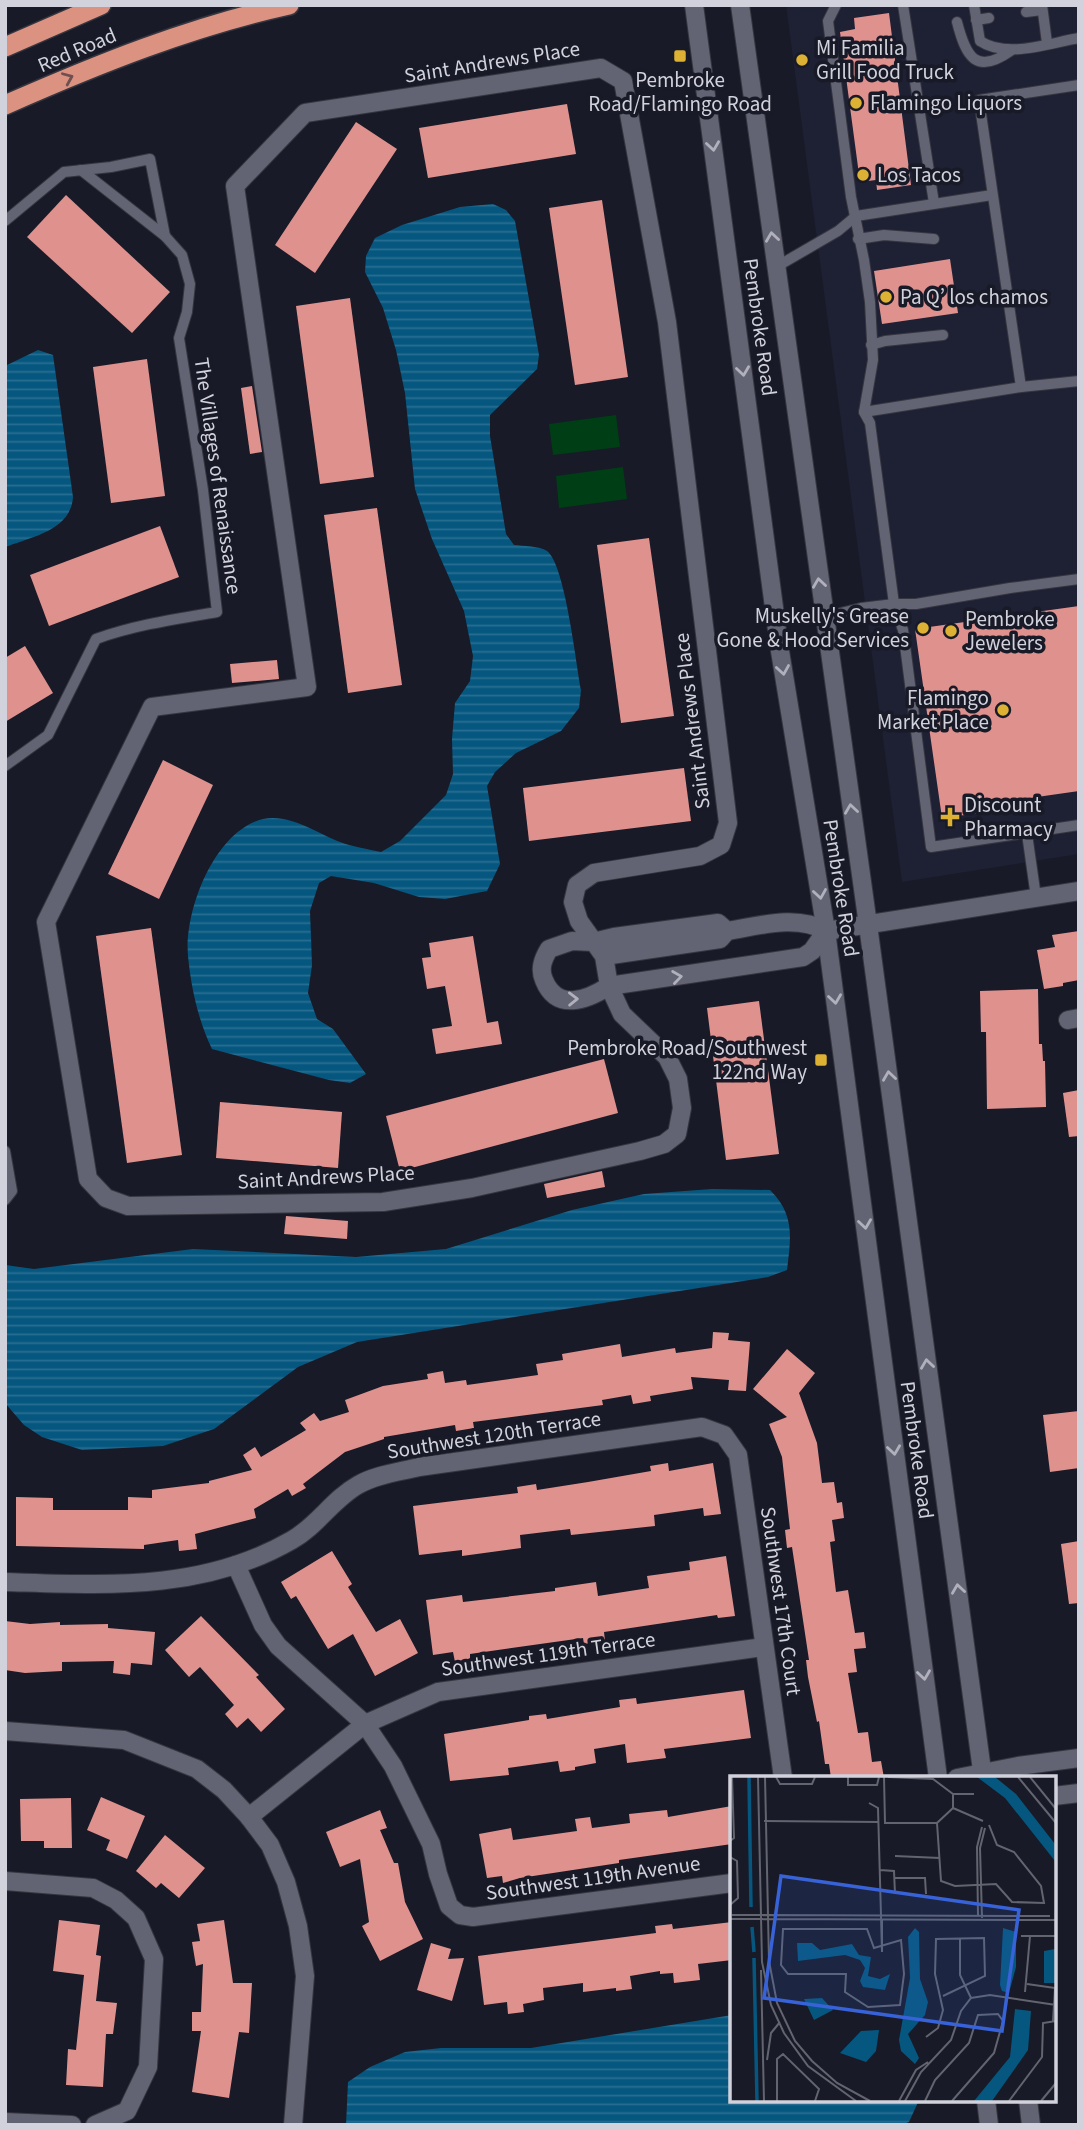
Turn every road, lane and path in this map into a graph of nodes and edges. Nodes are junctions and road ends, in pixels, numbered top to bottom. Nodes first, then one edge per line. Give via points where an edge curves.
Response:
1 (101, 5) edge
2 (289, 5) edge
3 (694, 5) edge
4 (740, 5) edge
5 (836, 5) edge
6 (903, 5) edge
7 (974, 5) edge
8 (1042, 8) edge
9 (1026, 12) dead end
10 (989, 18) dead end
11 (976, 20) junction
12 (957, 22) dead end
13 (1079, 38) edge
14 (1047, 43) junction
15 (5, 47) edge
16 (1012, 50) junction
17 (1079, 85) edge
18 (5, 106) edge
19 (81, 170) junction
20 (992, 195) junction
21 (934, 203) junction
22 (856, 216) junction
23 (5, 221) edge
24 (165, 236) junction
25 (858, 239) junction
26 (934, 239) dead end
27 (776, 267) junction
28 (943, 335) dead end
29 (871, 345) junction
30 (1079, 381) edge
31 (1021, 387) junction
32 (864, 412) junction
33 (1079, 579) edge
34 (894, 604) junction
35 (824, 617) junction
36 (5, 766) edge
37 (1079, 825) edge
38 (1027, 834) junction
39 (1079, 891) edge
40 (1036, 897) junction
41 (868, 925) junction
42 (826, 931) junction
43 (598, 949) junction
44 (609, 986) junction
45 (5, 1151) edge
46 (5, 1200) edge
47 (724, 1435) joint
48 (236, 1565) junction
49 (5, 1582) edge
50 (764, 1647) junction
51 (365, 1724) junction
52 (5, 1731) edge
53 (1079, 1758) edge
54 (783, 1776) edge
55 (938, 1776) edge
56 (983, 1776) edge
57 (1079, 1793) edge
58 (1056, 1796) edge
59 (249, 1817) junction
60 (5, 1881) edge
61 (730, 1883) edge
62 (986, 2102) edge
63 (1028, 2102) edge
64 (5, 2122) edge
65 (72, 2125) edge
66 (95, 2125) edge
67 (293, 2125) edge
68 (989, 2125) edge
69 (1031, 2125) edge

1 - 15 highway, Red Road
18 -> 2 highway, Red Road via 152,44
3 -> 42 street, Pembroke Road via 779,645
27 -> 4 street, Pembroke Road
5 - 22 lane via 828,21
6 - 21 lane
7 - 11 lane
8 - 9 lane
8 - 14 lane
10 - 11 lane
11 - 16 lane via 980,41 988,47
12 - 16 lane via 973,58 999,59
13 - 14 lane
14 - 16 lane
17 - 20 lane via 979,100
19 - 23 lane, The Villages of Renaissance via 64,172
19 - 24 lane, The Villages of Renaissance
19 - 24 lane, The Villages of Renaissance via 150,159
20 - 21 lane
20 - 31 lane
21 - 22 lane
22 - 25 lane
22 - 27 lane
24 - 36 lane, The Villages of Renaissance via 182,255 190,285 179,338 217,612 120,630 96,639 48,735
25 - 26 lane
25 - 29 lane via 870,302
35 -> 27 street, Pembroke Road
28 - 29 lane
29 - 32 lane via 873,360
30 - 31 lane
31 - 32 lane
32 - 34 lane via 870,423
33 - 34 lane
34 - 35 lane
34 - 38 lane via 904,630 931,847
41 -> 35 street, Pembroke Road
37 - 38 lane
38 - 40 lane
39 - 40 street
40 - 41 street
41 - 42 street
56 -> 41 street, Pembroke Road
42 - 43 street via 803,922 727,931 720,939
44 -> 42 street via 793,960 812,951
42 -> 55 street, Pembroke Road
43 - 44 street, Saint Andrews Place
43 -> 44 street via 572,941 549,949 542,961 542,976 558,998 583,999
43 - 44 street, Saint Andrews Place via 579,921 573,901 577,885 594,873 700,856 721,845 728,823 667,322 623,81 601,68 305,113 235,186 307,687 152,707 46,922 88,1179 106,1198 128,1206 383,1202 472,1188 664,1144 677,1134 682,1108 678,1079 667,1057 622,1014
45 - 46 lane via 12,1191
47 - 48 street, Southwest 120th Terrace via 702,1427 419,1466 358,1485 295,1539
47 - 50 street, Southwest 17th Court via 738,1455
48 - 49 street, Southwest 120th Terrace via 201,1577 168,1581 108,1585
48 - 51 street via 263,1625 278,1646
50 - 51 street, Southwest 119th Terrace via 438,1692
50 - 54 street, Southwest 17th Court
51 - 59 street, Southwest 119th Terrace
51 - 61 street, Southwest 119th Avenue via 412,1802 449,1906 460,1915 513,1913
52 - 59 street via 124,1740 197,1769
53 - 56 street
57 - 58 street
59 - 67 street via 270,1845 298,1926 305,1976
60 - 66 street via 93,1888 116,1900 136,1918 154,1959 148,2067 127,2111
62 - 68 street
63 - 69 street
64 - 65 street

